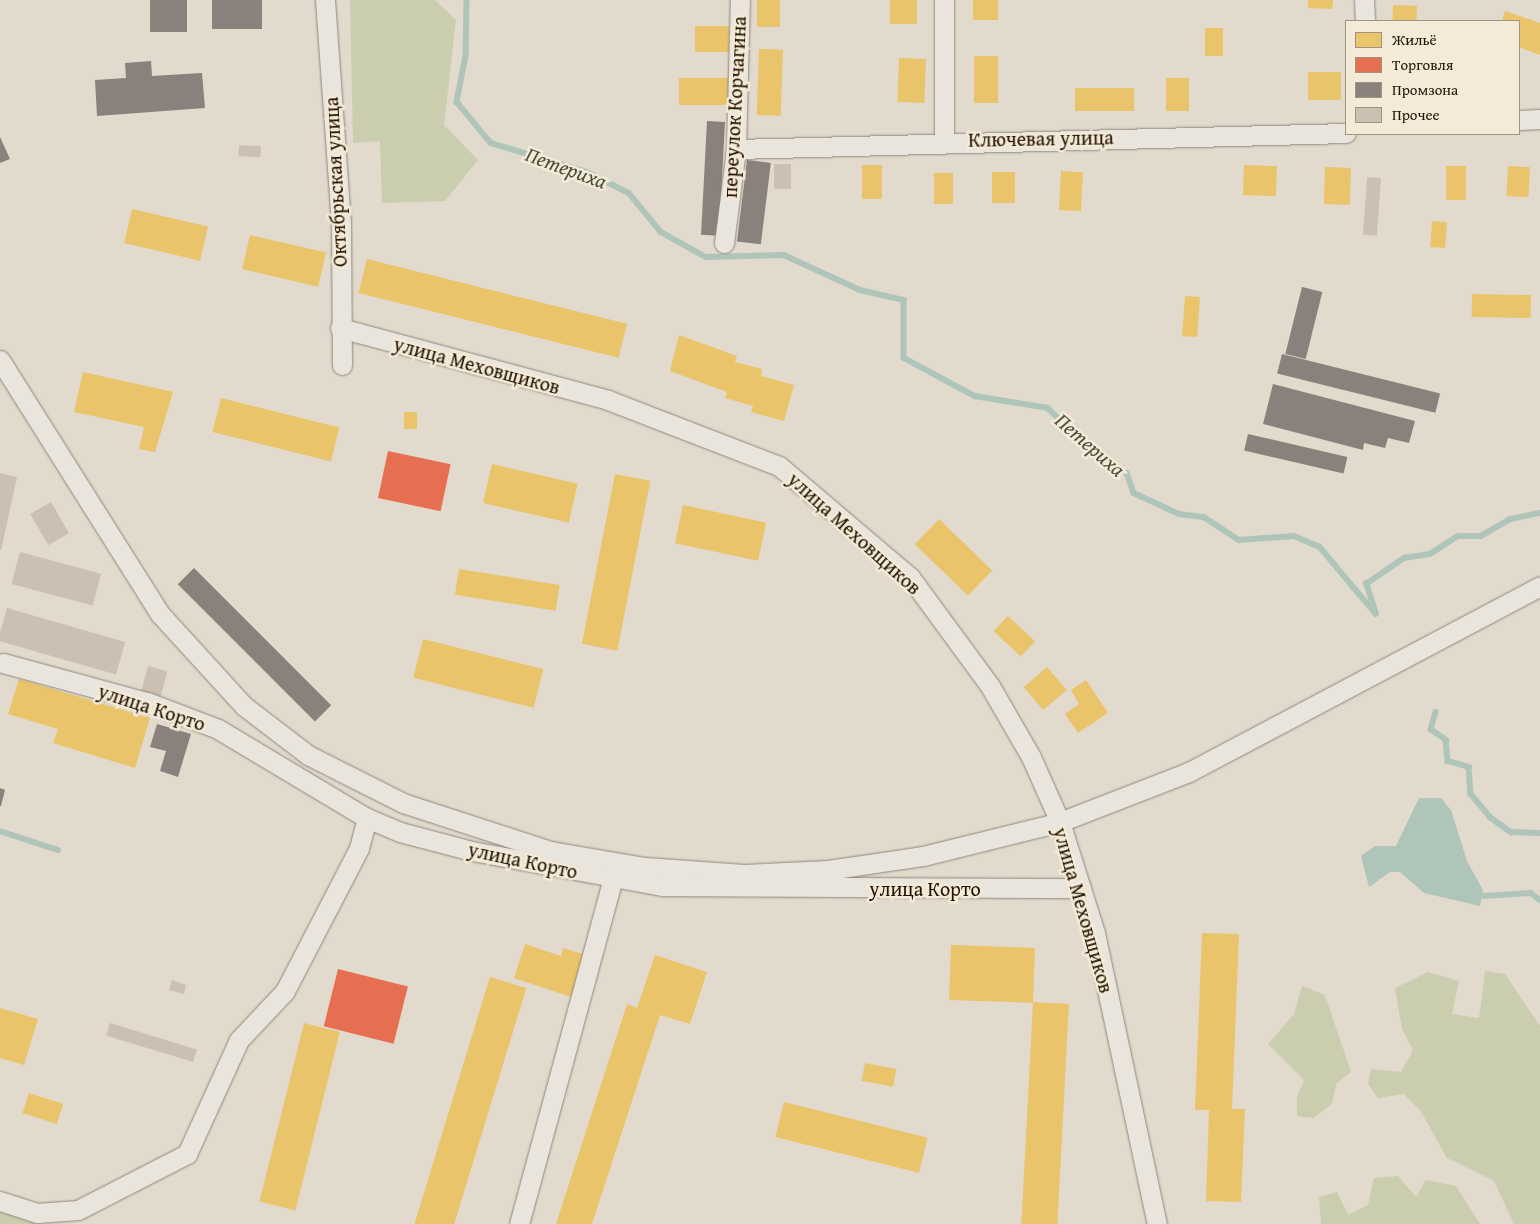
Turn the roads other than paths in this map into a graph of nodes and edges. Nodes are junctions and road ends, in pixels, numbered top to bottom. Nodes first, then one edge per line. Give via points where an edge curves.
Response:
1 (325, 0) edge
2 (740, 0) edge
3 (944, 0) edge
4 (1364, 0) edge
5 (1365, 20) edge
6 (1540, 118) edge
7 (1520, 120) edge
8 (1345, 133) edge
9 (944, 140) junction
10 (736, 148) junction
11 (724, 243) dead end
12 (340, 328) junction
13 (0, 360) edge
14 (342, 364) dead end
15 (1540, 586) edge
16 (3, 663) dead end
17 (367, 818) junction
18 (1060, 822) junction
19 (613, 879) junction
20 (1081, 888) junction
21 (0, 1201) edge
22 (519, 1224) edge
23 (1157, 1224) edge

1 - 12 street, Октябрьская улица via 340,224
2 - 10 street, переулок Корчагина
3 - 9 street
4 - 5 street
6 - 7 street
8 - 9 street, Ключевая улица
9 - 10 street, Ключевая улица
10 - 11 street, переулок Корчагина
12 - 14 street, Октябрьская улица
12 - 18 street, улица Меховщиков via 608,400 779,466 910,577 942,618 1010,719
13 - 18 street via 105,532 187,648 244,706 308,755 403,803 551,851 693,873 789,872 872,865
15 - 18 street via 1181,776
16 - 17 street, улица Корто via 147,702 218,729
17 - 19 street, улица Корто via 400,832 464,848
17 - 21 street via 359,848 285,990 239,1040 187,1154 78,1210 37,1213
18 - 20 street, улица Меховщиков
19 - 20 street, улица Корто via 662,886
19 - 22 street
20 - 23 street, улица Меховщиков via 1095,933

